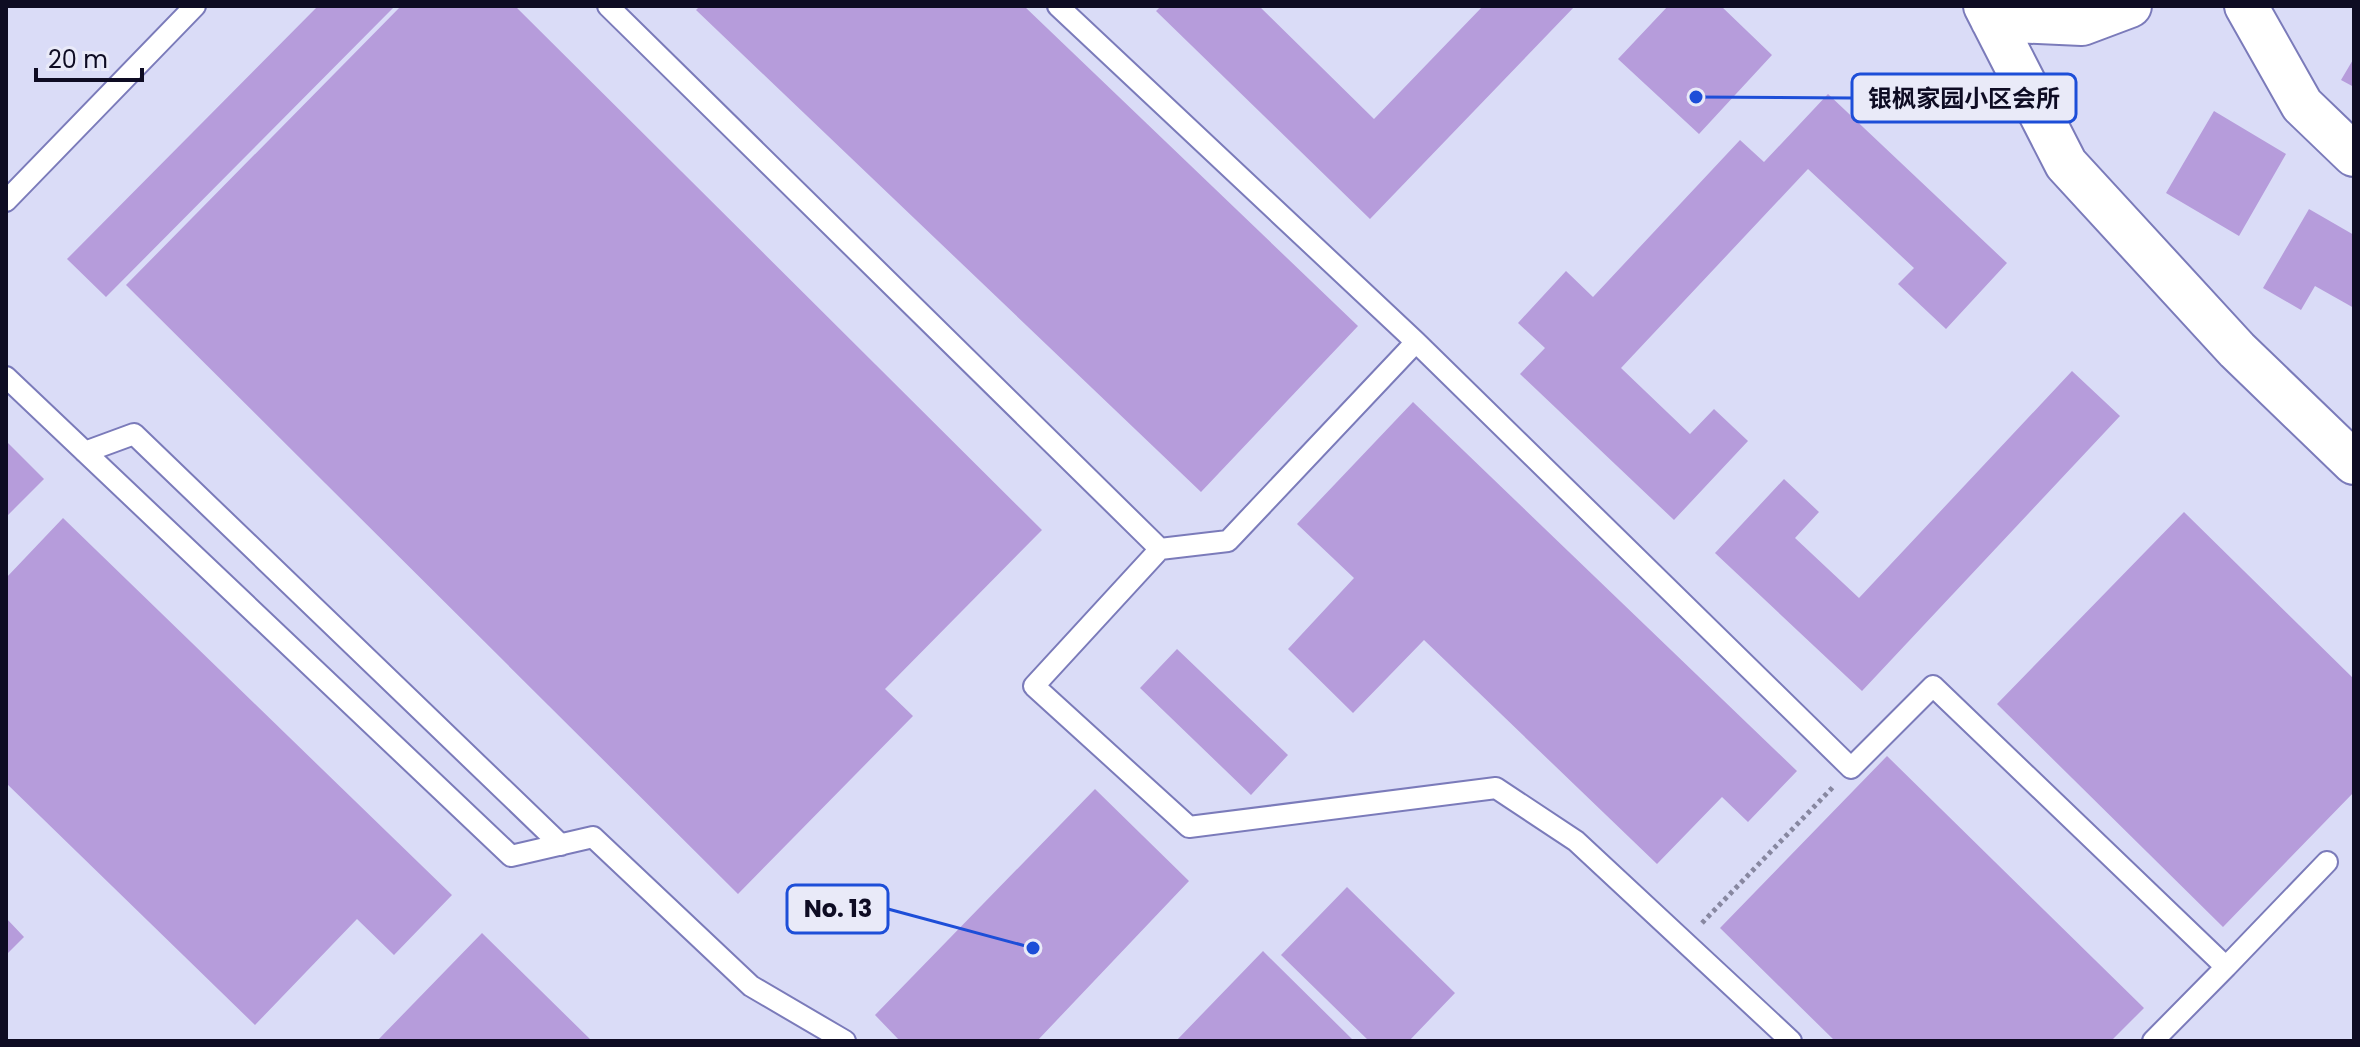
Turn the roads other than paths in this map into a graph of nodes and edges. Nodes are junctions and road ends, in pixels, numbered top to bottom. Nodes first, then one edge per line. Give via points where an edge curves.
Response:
1 (195, 6) edge
2 (608, 6) edge
3 (1058, 6) edge
4 (2130, 6) edge
5 (2246, 6) edge
6 (1989, 13) edge
7 (2354, 155) edge
8 (6, 201) edge
9 (1416, 342) junction
10 (6, 377) edge
11 (85, 452) junction
12 (2354, 463) edge
13 (1160, 549) junction
14 (561, 845) junction
15 (2327, 862) dead end
16 (2226, 967) junction
17 (845, 1041) edge
18 (1791, 1041) edge
19 (2153, 1041) edge

1 - 8 lane
2 - 13 lane
3 - 9 lane
4 - 6 street via 2082,24
5 - 7 street via 2302,105
6 - 12 street via 2066,164 2237,350
9 - 13 lane via 1228,541
9 - 16 lane via 1851,768 1933,686
10 - 11 lane
11 - 14 lane via 511,856
11 - 14 lane via 134,434
13 - 18 lane via 1034,686 1189,827 1496,788 1576,841
14 - 17 lane via 593,837 751,986
15 - 16 lane
16 - 19 lane

